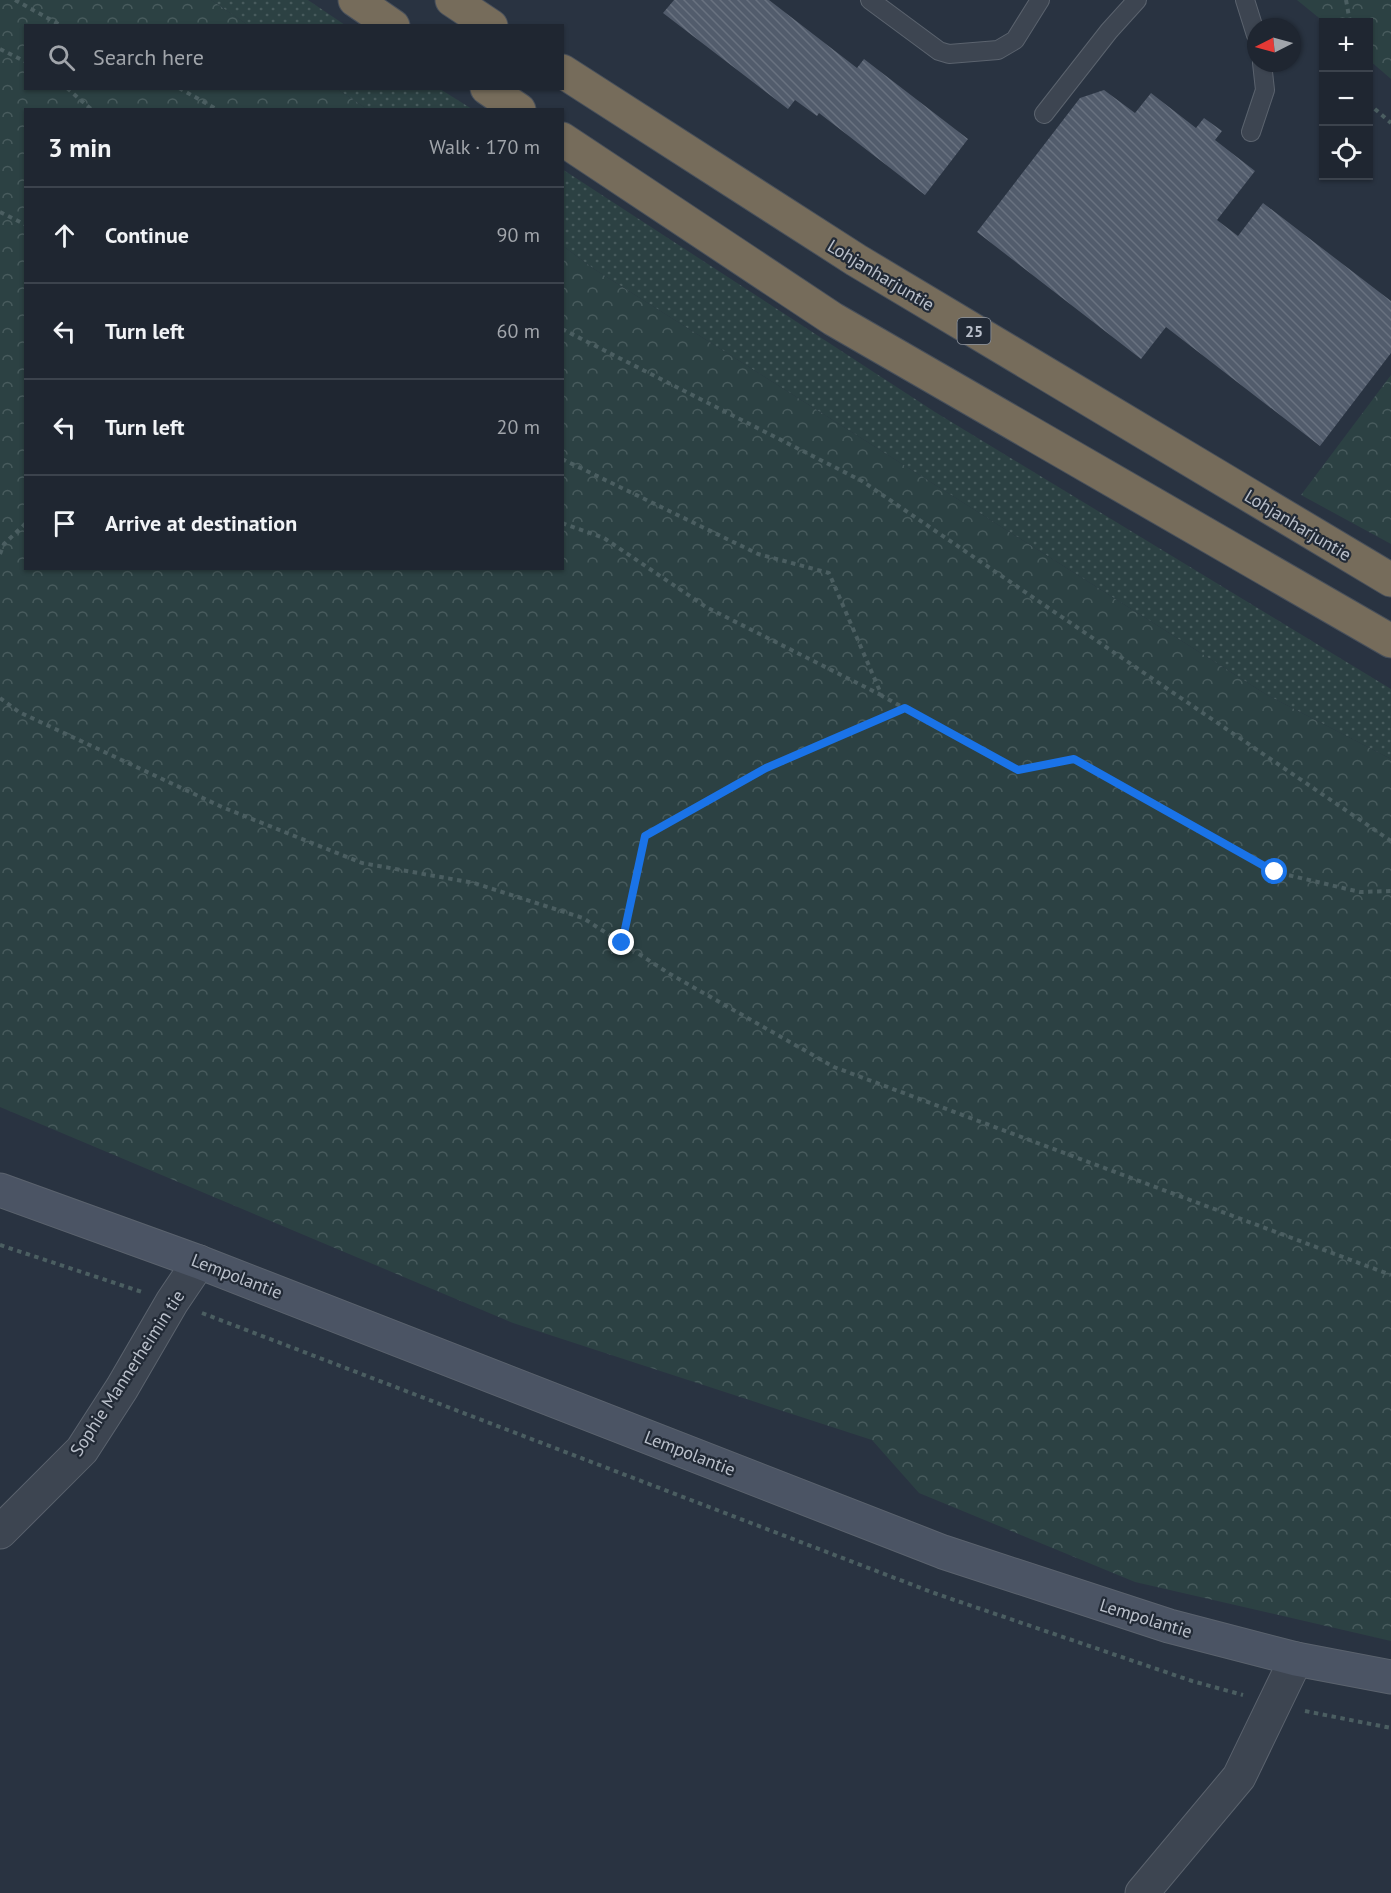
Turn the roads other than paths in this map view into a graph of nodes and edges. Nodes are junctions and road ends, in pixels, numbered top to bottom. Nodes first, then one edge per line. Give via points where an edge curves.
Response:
1 (355, 0) edge
2 (452, 0) edge
3 (870, 0) edge
4 (1040, 0) edge
5 (1137, 0) edge
6 (1245, 0) edge
7 (1251, 18) edge
8 (390, 24) edge
9 (488, 24) edge
10 (564, 72) edge
11 (1263, 72) edge
12 (490, 90) edge
13 (516, 108) edge
14 (1044, 114) dead end
15 (1251, 132) dead end
16 (564, 140) edge
17 (1391, 580) edge
18 (1391, 641) edge
19 (0, 1190) edge
20 (199, 1262) junction
21 (0, 1532) edge
22 (1296, 1659) junction
23 (1391, 1677) edge
24 (1142, 1893) edge

1 - 8 highway
2 - 9 highway
3 - 4 lane via 939,51 949,54 998,50 1015,40
5 - 14 lane
6 - 7 lane
10 - 17 highway, Lohjanharjuntie / 25 via 856,260
11 - 15 lane via 1265,90
12 - 13 highway
16 - 18 highway via 833,319
19 - 20 street, Lempolantie
20 - 21 street, Sophie Mannerheimin tie via 82,1450
20 - 22 street, Lempolantie via 943,1552 1169,1626
22 - 23 street, Lempolantie
22 - 24 street via 1239,1777

